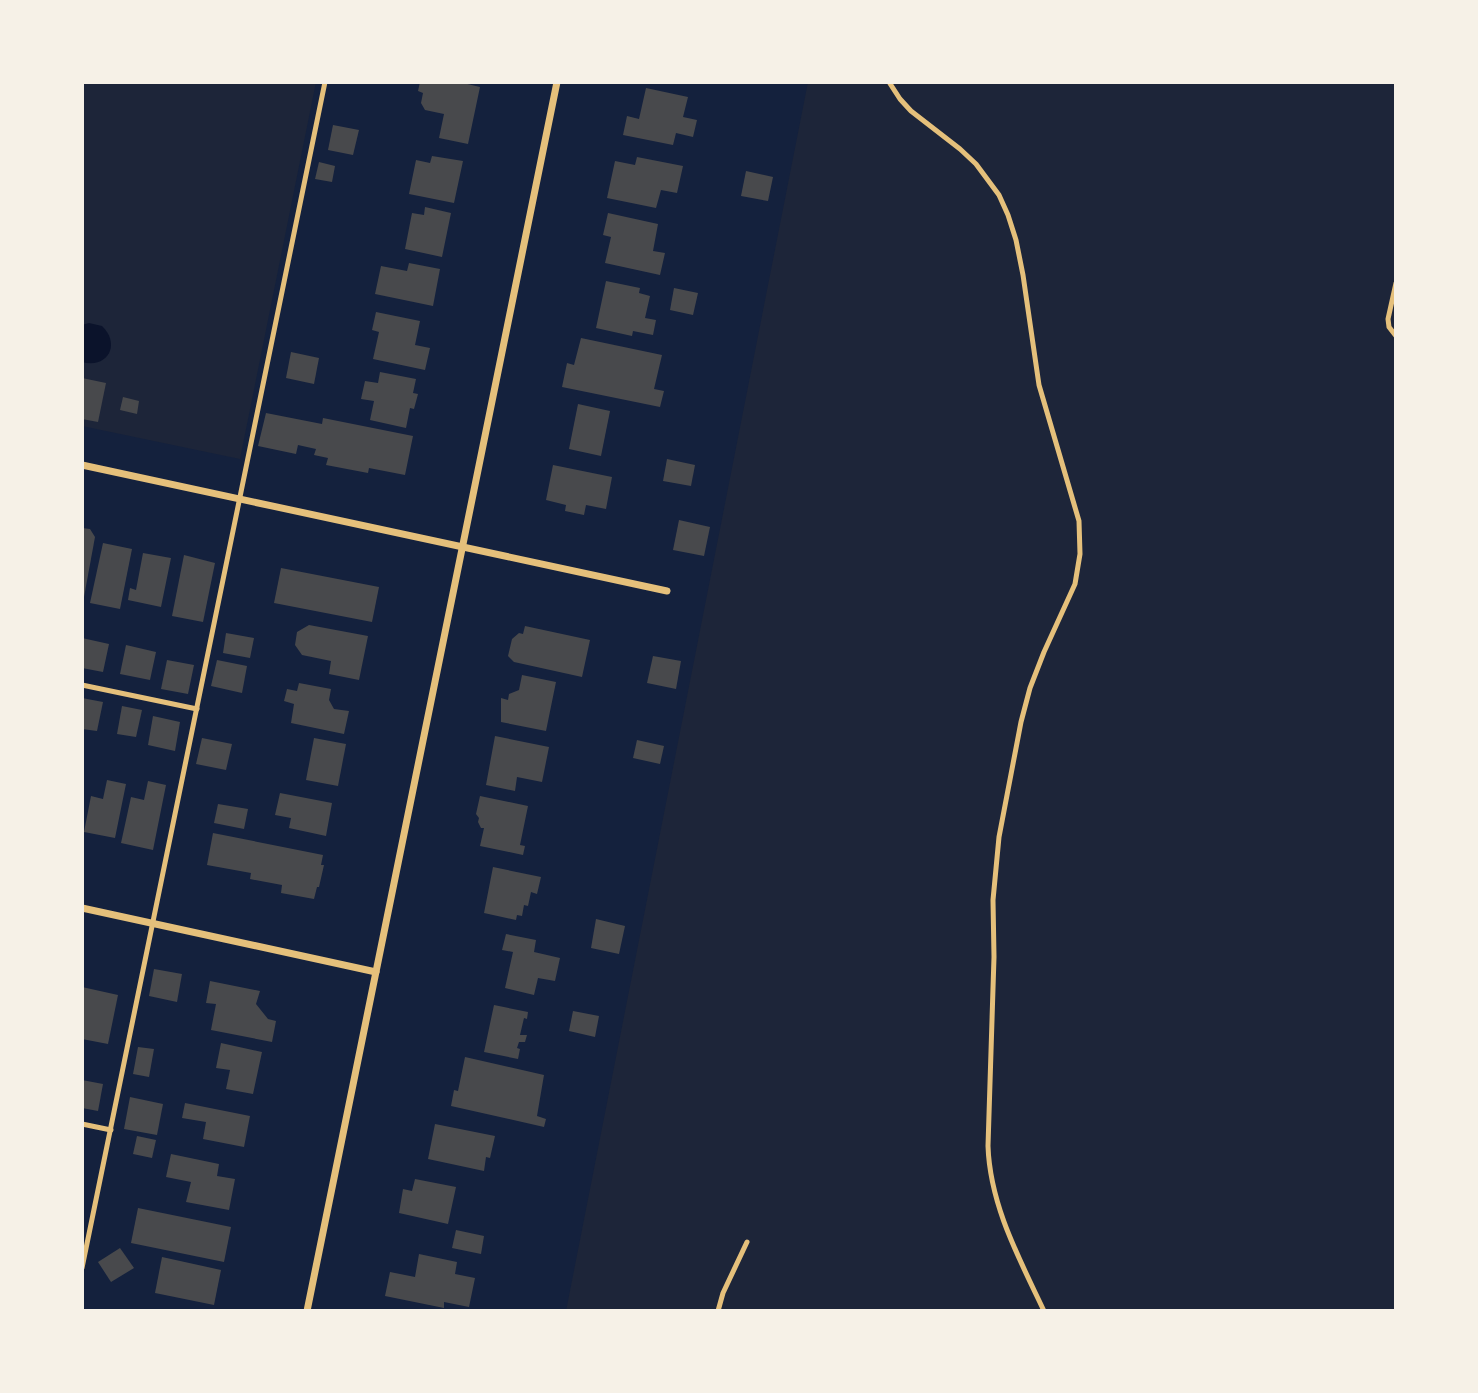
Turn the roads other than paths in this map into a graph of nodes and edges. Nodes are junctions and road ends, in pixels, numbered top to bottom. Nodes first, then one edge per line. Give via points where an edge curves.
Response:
1 (324, 82) edge
2 (557, 82) edge
3 (889, 82) edge
4 (1396, 283) edge
5 (1396, 337) edge
6 (82, 465) edge
7 (239, 499) junction
8 (463, 548) junction
9 (667, 592) dead end
10 (82, 685) edge
11 (197, 709) junction
12 (82, 908) edge
13 (153, 923) junction
14 (376, 972) junction
15 (82, 1124) edge
16 (111, 1130) junction
17 (747, 1242) dead end
18 (82, 1268) edge
19 (307, 1311) edge
20 (718, 1311) edge
21 (1044, 1311) edge

1 - 7 lane
2 - 8 street
3 - 21 lane via 911,111 976,164 1008,215 1023,275 1039,385 1079,521 1075,584 1030,688 993,881 988,1166 1004,1222
4 - 5 lane via 1388,319
6 - 7 street
7 - 8 street
7 - 11 lane
8 - 9 street
8 - 14 street
10 - 11 lane
11 - 13 lane
12 - 13 street
13 - 14 street
13 - 16 lane
14 - 19 street
15 - 16 lane
16 - 18 lane
17 - 20 lane

